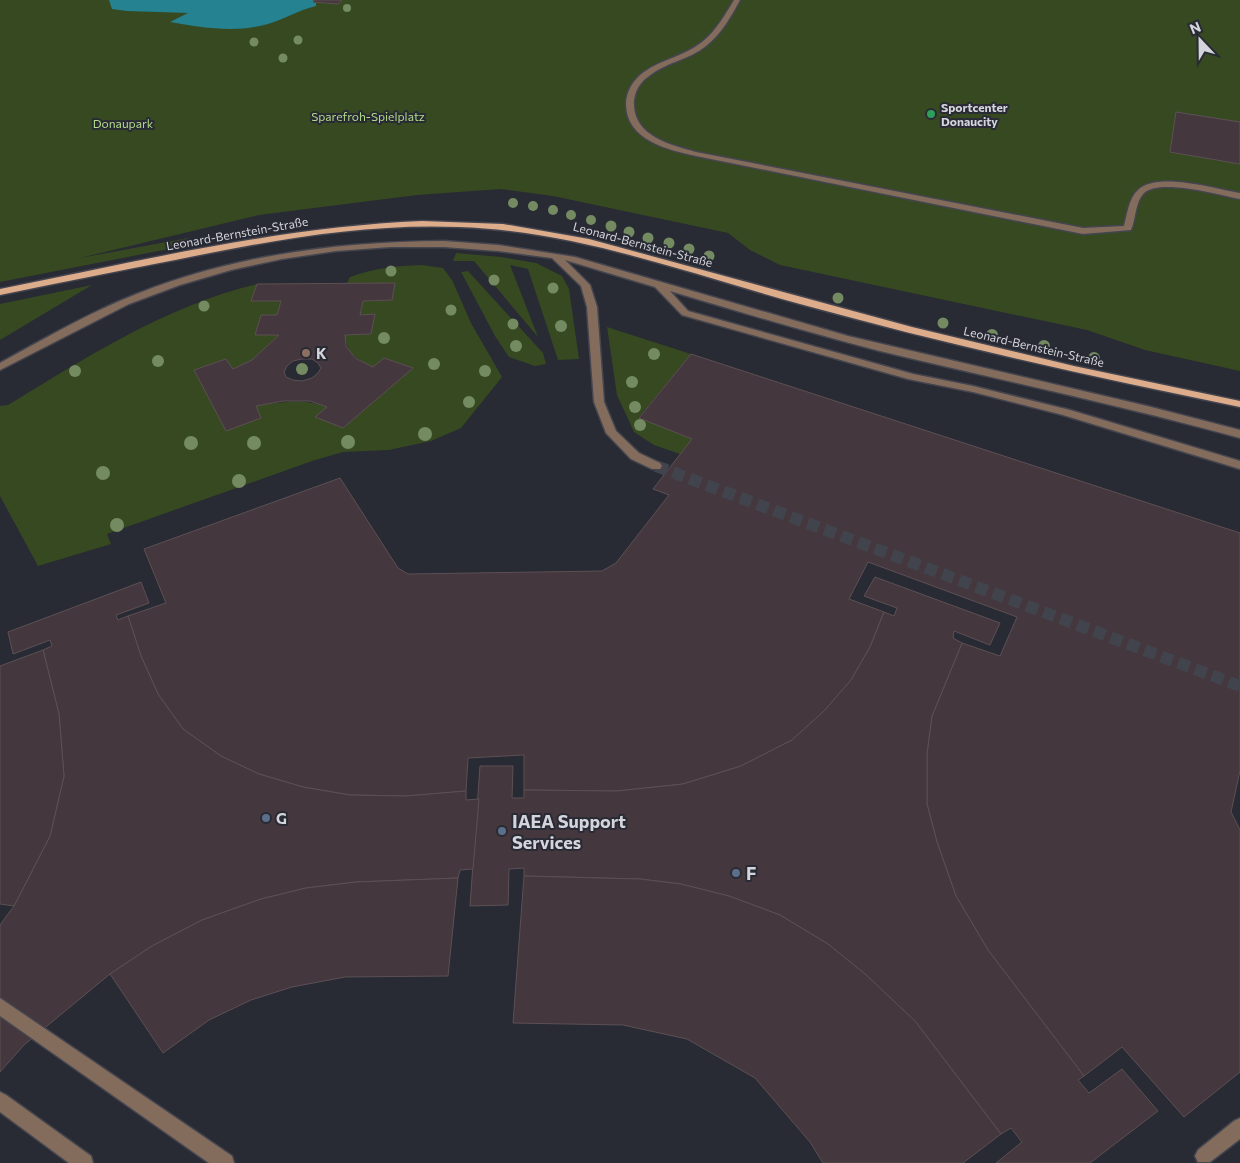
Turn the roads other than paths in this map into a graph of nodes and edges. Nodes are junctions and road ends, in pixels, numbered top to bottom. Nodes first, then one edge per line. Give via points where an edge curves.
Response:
1 (737, 0) edge
2 (1240, 196) edge
3 (555, 255) junction
4 (659, 285) junction
5 (0, 292) edge
6 (0, 367) edge
7 (1240, 404) edge
8 (1240, 434) edge
9 (1240, 465) edge
10 (656, 466) tunnel mouth
11 (0, 1006) edge
12 (0, 1101) edge
13 (1240, 1127) edge
14 (1204, 1156) dead end
15 (84, 1163) edge
16 (225, 1163) edge

1 - 2 lane via 718,31 696,50 646,73 635,84 629,100 631,119 641,131 663,146 1084,231 1128,228 1136,197 1143,189 1159,184
3 - 4 lane
3 - 6 lane via 417,243 330,248 278,256 182,281 125,302
3 - 10 lane via 585,285 592,307 599,402 611,434 635,456
4 - 8 lane via 919,358 1134,406
4 - 9 lane via 685,313 912,377 1066,412
5 - 7 main road, Leonard-Bernstein-Straße via 301,233 400,224 490,226 607,244 798,300 940,337
11 - 16 lane
12 - 15 lane
13 - 14 lane

